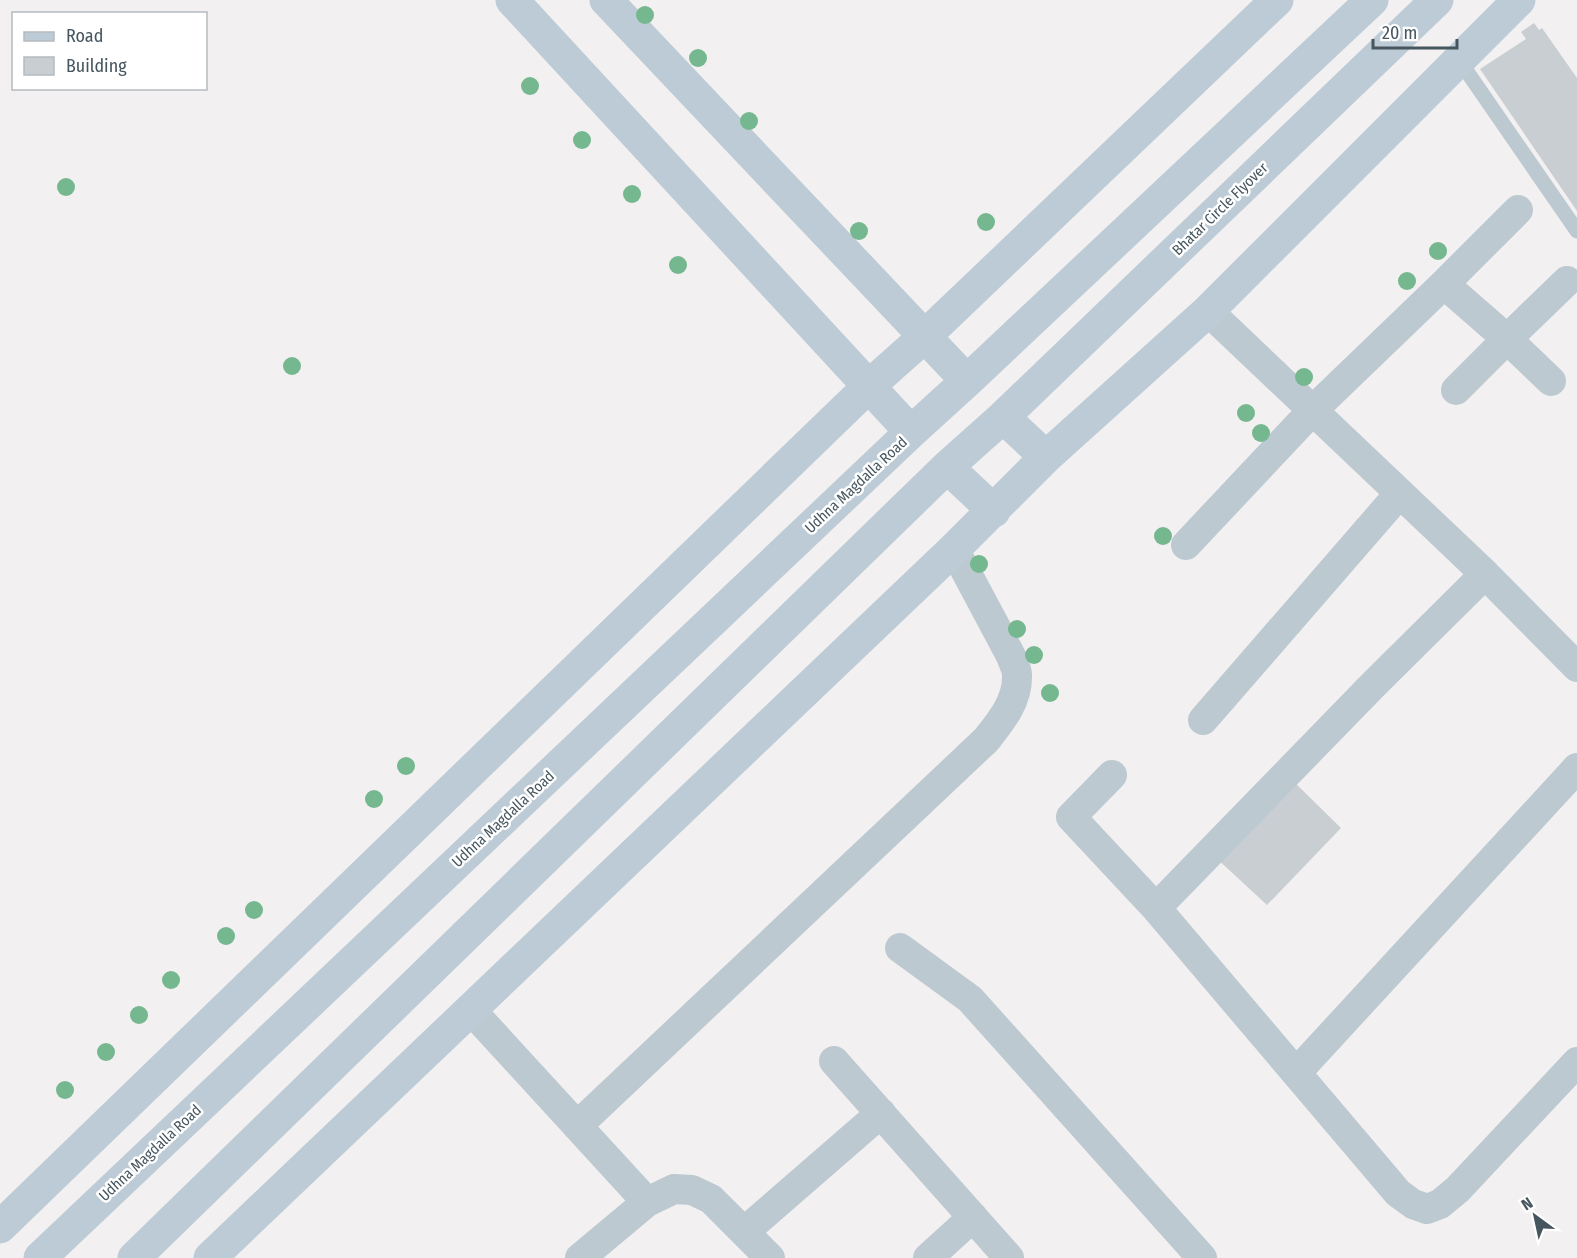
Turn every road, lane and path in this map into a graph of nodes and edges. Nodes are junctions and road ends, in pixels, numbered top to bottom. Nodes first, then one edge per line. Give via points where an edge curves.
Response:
1 (512, 0) edge
2 (606, 0) edge
3 (1277, 0) edge
4 (1372, 0) edge
5 (1437, 0) edge
6 (1519, 0) edge
7 (1459, 60) junction
8 (1518, 210) dead end
9 (1577, 231) edge
10 (1567, 281) dead end
11 (1444, 284) junction
12 (1208, 310) junction
13 (924, 337) junction
14 (1507, 339) junction
15 (967, 381) junction
16 (1551, 381) dead end
17 (869, 386) junction
18 (1456, 390) dead end
19 (1313, 410) junction
20 (1003, 417) junction
21 (911, 432) junction
22 (1046, 457) junction
23 (947, 468) junction
24 (1400, 493) junction
25 (994, 510) junction
26 (1186, 545) dead end
27 (954, 549) junction
28 (1485, 574) junction
29 (1577, 667) edge
30 (1203, 720) dead end
31 (1577, 768) edge
32 (1112, 775) dead end
33 (1156, 908) junction
34 (900, 948) dead end
35 (471, 1010) junction
36 (834, 1061) dead end
37 (1577, 1062) edge
38 (1296, 1073) junction
39 (881, 1113) junction
40 (577, 1126) junction
41 (647, 1202) junction
42 (973, 1217) junction
43 (0, 1227) edge
44 (744, 1232) junction
45 (40, 1258) edge
46 (134, 1258) edge
47 (210, 1258) edge
48 (580, 1258) edge
49 (770, 1258) edge
50 (928, 1258) edge
51 (1010, 1258) edge
52 (1202, 1258) edge

1 - 17 street
2 - 13 street
3 - 13 street
4 - 15 street
5 - 20 street, Bhatar Circle Flyover
6 - 7 street
7 - 9 lane
7 - 12 street
8 - 11 street
10 - 14 street
11 - 14 street
11 - 19 street
12 - 19 street
12 - 22 street
13 - 15 street
13 - 17 street
14 - 16 street
14 - 18 street
15 - 21 street, Udhna Magdalla Road
17 - 21 street
17 - 43 street
19 - 24 street
19 - 26 street
20 - 22 street
20 - 23 street
21 - 45 street, Udhna Magdalla Road
22 - 25 street
23 - 25 street
23 - 46 street
24 - 28 street
24 - 30 street
25 - 27 street
27 - 35 street
27 - 40 street via 1017,674 1015,696 1003,718 986,740
28 - 29 street
28 - 33 street
31 - 38 street
32 - 33 street via 1071,817
33 - 38 street
34 - 52 street via 970,999
35 - 40 street
35 - 47 street
36 - 39 street
37 - 38 street via 1458,1189 1427,1209 1398,1193
39 - 42 street
39 - 44 street
40 - 41 street
41 - 44 street via 674,1189 692,1190 711,1199
41 - 48 street
42 - 50 street
42 - 51 street
44 - 49 street

